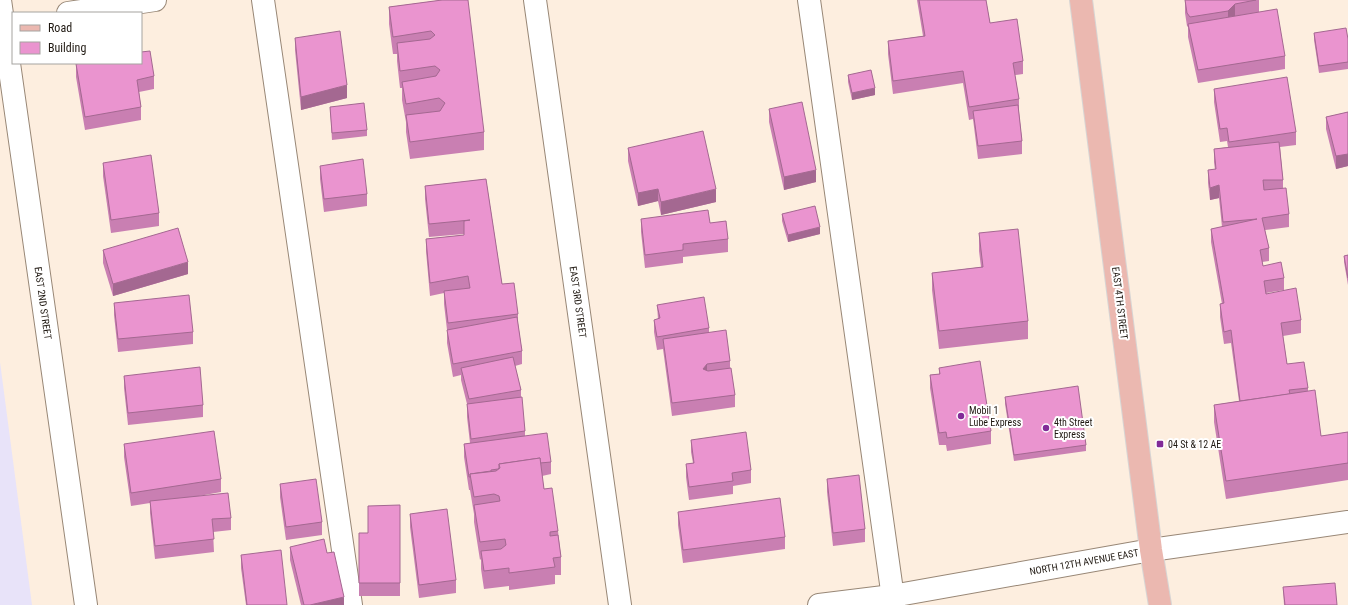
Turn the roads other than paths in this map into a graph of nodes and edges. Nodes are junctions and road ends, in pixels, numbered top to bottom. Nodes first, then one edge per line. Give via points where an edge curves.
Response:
1 (0, 0) edge
2 (155, 0) edge
3 (263, 0) edge
4 (535, 0) edge
5 (809, 0) edge
6 (1082, 0) edge
7 (75, 12) edge
8 (8, 22) edge
9 (12, 52) edge
10 (14, 64) edge
11 (1348, 522) edge
12 (1151, 550) junction
13 (893, 601) edge
14 (86, 605) edge
15 (351, 605) edge
16 (620, 605) edge
17 (819, 605) edge
18 (1160, 605) edge

1 - 8 street, EAST 2ND STREET
2 - 7 street
3 - 15 street
4 - 16 street, EAST 3RD STREET
5 - 13 street
6 - 12 main road, EAST 4TH STREET
8 - 9 street, EAST 2ND STREET
10 - 14 street, EAST 2ND STREET
11 - 12 street, NORTH 12TH AVENUE EAST
12 - 13 street, NORTH 12TH AVENUE EAST
12 - 18 main road, EAST 4TH STREET
13 - 17 street, NORTH 12TH AVENUE EAST

